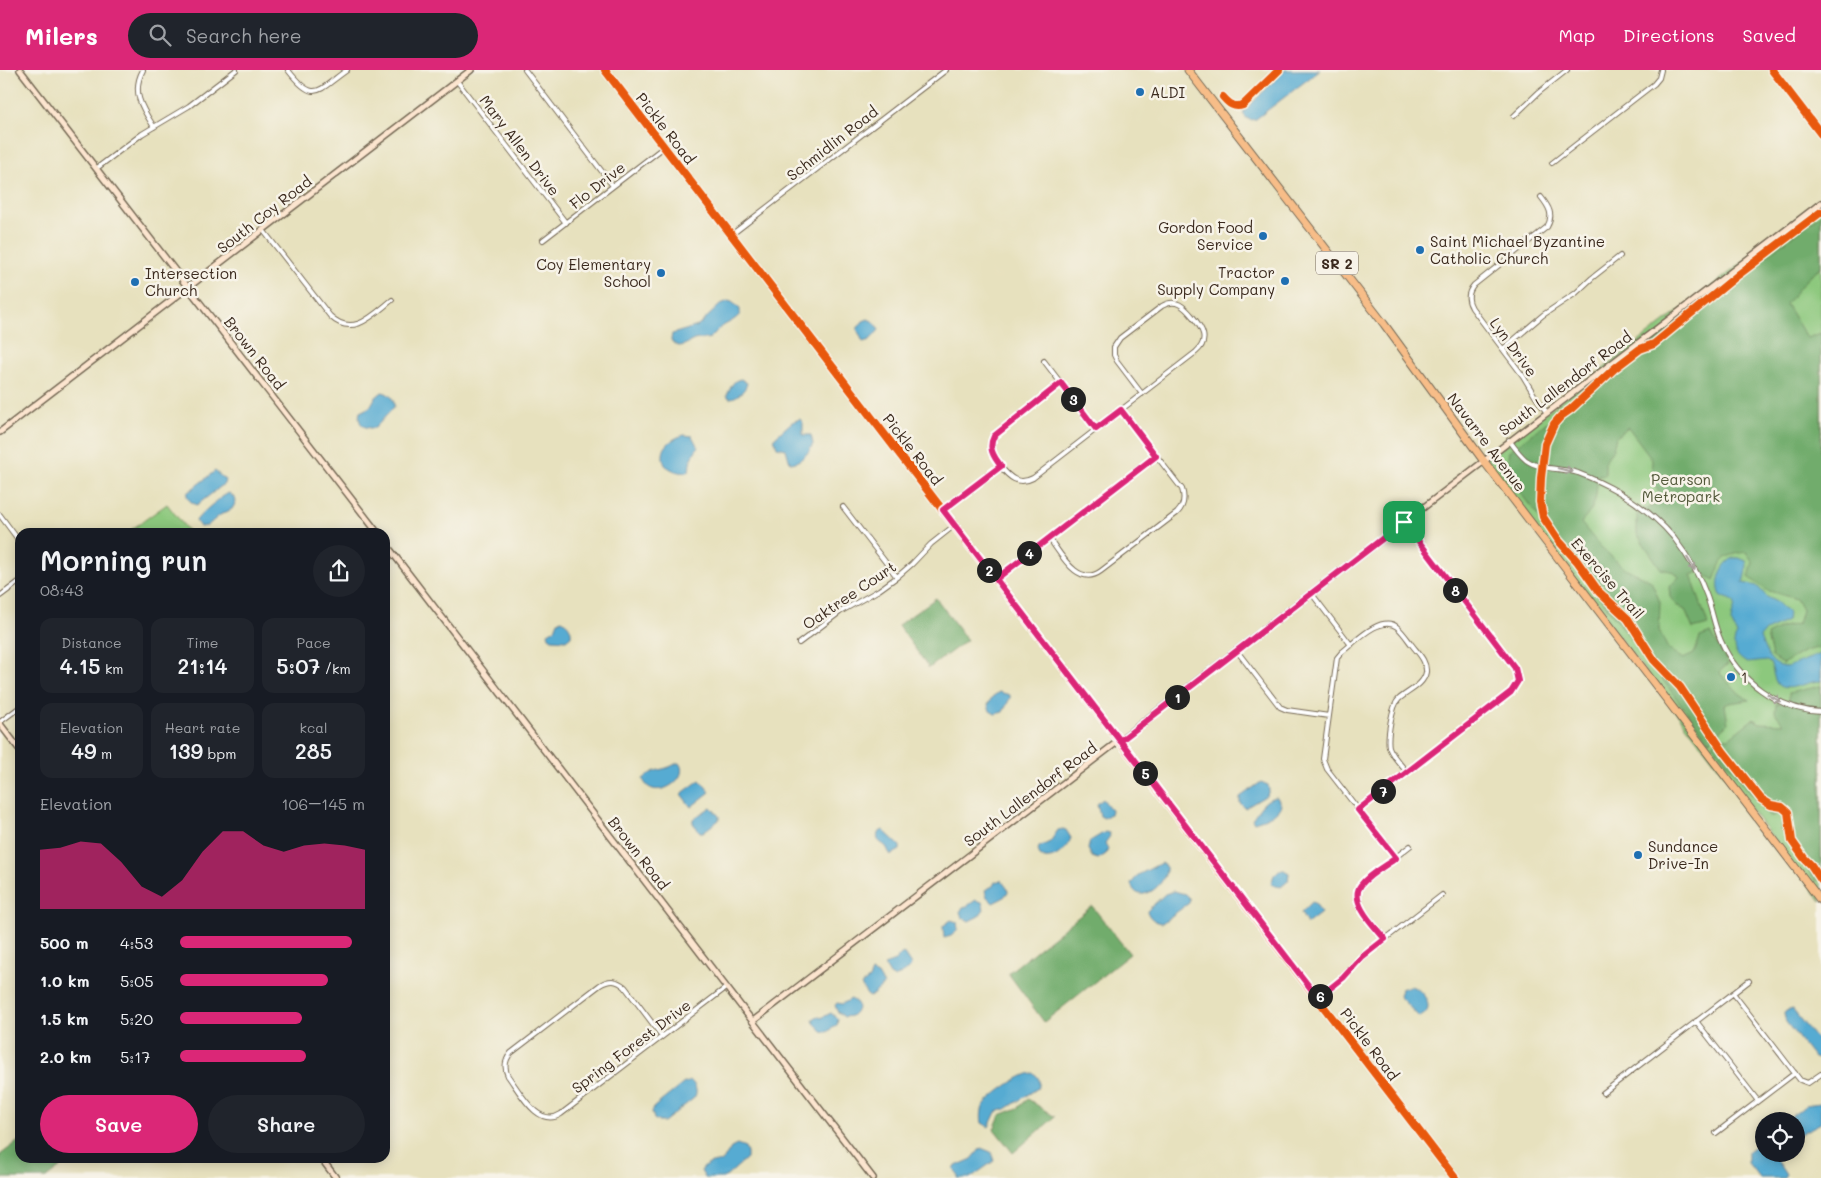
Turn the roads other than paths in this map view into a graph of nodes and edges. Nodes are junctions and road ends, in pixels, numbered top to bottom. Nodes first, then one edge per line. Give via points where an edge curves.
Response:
1 (20, 70) edge
2 (143, 70) edge
3 (236, 70) edge
4 (288, 70) edge
5 (348, 70) edge
6 (471, 70) edge
7 (525, 70) edge
8 (604, 70) edge
9 (946, 70) edge
10 (1188, 70) edge
11 (1567, 70) edge
12 (1661, 70) edge
13 (1772, 70) edge
14 (457, 81) junction
15 (1514, 116) dead end
16 (154, 127) junction
17 (1821, 134) edge
18 (664, 147) junction
19 (1552, 163) dead end
20 (97, 168) junction
21 (614, 186) junction
22 (1541, 197) dead end
23 (1821, 202) edge
24 (566, 223) junction
25 (263, 230) junction
26 (731, 235) junction
27 (543, 240) dead end
28 (1620, 256) dead end
29 (188, 287) junction
30 (392, 300) dead end
31 (1503, 349) junction
32 (1044, 361) dead end
33 (1061, 383) junction
34 (1142, 394) junction
35 (1121, 410) junction
36 (1547, 413) junction
37 (1096, 429) junction
38 (0, 432) edge
39 (1509, 440) junction
40 (1156, 456) junction
41 (1483, 460) junction
42 (1001, 466) junction
43 (843, 507) dead end
44 (943, 510) junction
45 (0, 515) edge
46 (1404, 522) junction
47 (955, 525) junction
48 (374, 528) edge
49 (15, 535) edge
50 (1049, 538) junction
51 (390, 549) edge
52 (897, 577) junction
53 (996, 579) junction
54 (15, 585) edge
55 (1312, 594) junction
56 (0, 596) edge
57 (800, 643) dead end
58 (1351, 645) junction
59 (1237, 651) junction
60 (15, 711) edge
61 (1821, 712) edge
62 (1329, 716) junction
63 (0, 723) edge
64 (1120, 741) junction
65 (15, 743) edge
66 (1407, 772) junction
67 (1358, 810) junction
68 (1410, 846) dead end
69 (1396, 858) junction
70 (1442, 895) dead end
71 (1821, 901) edge
72 (1385, 939) junction
73 (1749, 981) dead end
74 (727, 987) junction
75 (1733, 993) junction
76 (1318, 998) junction
77 (753, 1021) junction
78 (1696, 1021) junction
79 (662, 1036) junction
80 (1795, 1073) junction
81 (1821, 1074) edge
82 (1603, 1093) dead end
83 (1758, 1101) junction
84 (1716, 1133) dead end
85 (325, 1163) edge
86 (336, 1178) edge
87 (873, 1178) edge
88 (1455, 1178) edge

1 - 20 street, Brown Road
2 - 16 street via 136,88 140,104
3 - 16 street via 189,106
4 - 5 street via 302,87 309,90 322,89
6 - 14 street, South Coy Road
7 - 21 street
8 - 18 street, Pickle Road
9 - 26 street, Schmidlin Road
10 - 41 highway, Navarre Avenue / SR 2 via 1384,324
11 - 15 street
12 - 19 street via 1654,84
13 - 17 street
14 - 24 street, Mary Allen Drive
14 - 25 street, South Coy Road
16 - 20 street
18 - 21 street, Flo Drive
18 - 26 street, Pickle Road
20 - 29 street, Brown Road
21 - 24 street, Flo Drive
22 - 31 street, Lyn Drive via 1550,211 1551,221 1547,227 1469,292 1470,306
23 - 36 street, South Lallendorf Road
24 - 27 street, Flo Drive
25 - 29 street, South Coy Road
25 - 30 street via 336,321 346,325 359,324
26 - 44 street, Pickle Road
28 - 31 street
29 - 38 street, South Coy Road
29 - 48 street, Brown Road
31 - 36 street, Lyn Drive
32 - 33 street
33 - 37 street
33 - 42 street via 994,436 991,452
34 - 34 street via 1201,348 1204,340 1194,318 1176,302 1162,306 1116,342 1115,358
34 - 35 street
35 - 37 street
35 - 40 street
36 - 39 street, South Lallendorf Road
37 - 42 street via 1026,481 1011,478
39 - 41 street, South Lallendorf Road
39 -> 61 street via 1528,462 1575,472 1599,482 1629,498 1652,516 1673,538 1693,568 1706,595 1721,642 1736,667 1754,685 1774,698 1794,707
40 - 50 street
40 - 50 street via 1181,488 1183,506 1177,513 1094,575 1076,572
41 - 46 street, South Lallendorf Road
41 - 71 highway, Navarre Avenue / SR 2
42 - 44 street
43 - 52 street
44 - 47 street, Pickle Road
45 - 49 street
46 - 55 street, South Lallendorf Road
46 - 66 street via 1515,668 1518,681 1511,692
47 - 52 street, Oaktree Court
47 - 53 street, Pickle Road
50 - 53 street
51 - 74 street, Brown Road
52 - 57 street, Oaktree Court via 840,612
53 - 64 street, Pickle Road
54 - 56 street
55 - 58 street
55 - 59 street, South Lallendorf Road
58 - 62 street via 1336,661
58 - 66 street via 1378,625 1389,624 1400,630 1424,662 1426,672 1423,680 1397,701 1393,710 1389,746
59 - 62 street via 1280,707
59 - 64 street, South Lallendorf Road
60 - 63 street
62 - 67 street via 1324,763
63 - 65 street
64 - 76 street, Pickle Road
64 - 77 street, South Lallendorf Road
66 - 67 street
67 - 69 street
68 - 69 street
69 - 72 street via 1362,884 1357,899
70 - 72 street
72 - 76 street
73 - 75 street
74 - 77 street, Brown Road
74 - 79 street, Spring Forest Drive
75 - 78 street
75 - 80 street
76 - 88 street, Pickle Road
77 - 87 street, Brown Road
78 - 82 street
78 - 83 street
79 - 79 street, Spring Forest Drive via 554,1118 536,1113 506,1070 508,1056 513,1051 609,981 625,987
80 - 81 street via 1806,1083
80 - 83 street
83 - 84 street
85 - 86 street

